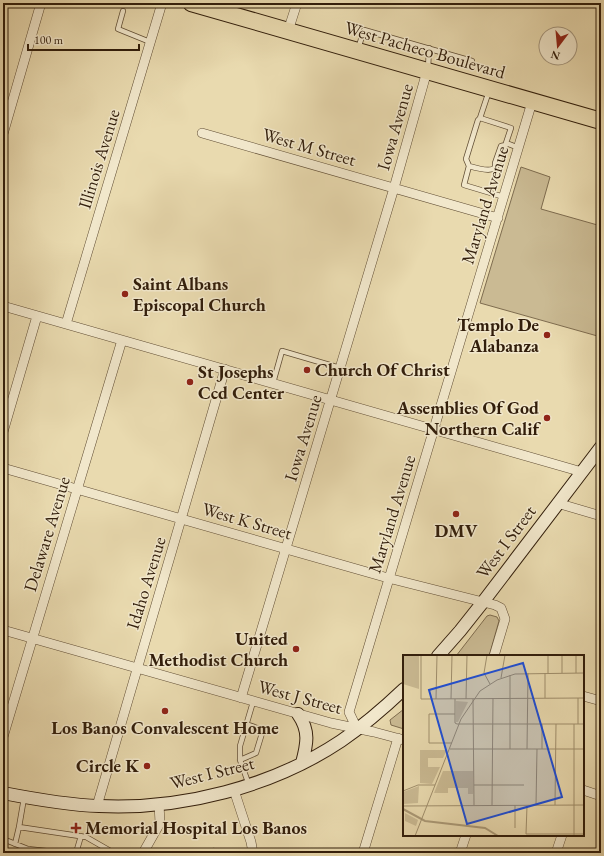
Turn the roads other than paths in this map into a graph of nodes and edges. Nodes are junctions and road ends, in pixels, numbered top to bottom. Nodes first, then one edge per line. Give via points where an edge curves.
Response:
1 (41, 3) edge
2 (162, 3) edge
3 (191, 3) edge
4 (297, 3) edge
5 (222, 7) edge
6 (123, 11) dead end
7 (288, 31) junction
8 (150, 42) junction
9 (429, 48) junction
10 (358, 51) junction
11 (472, 61) dead end
12 (428, 71) junction
13 (489, 89) junction
14 (532, 102) junction
15 (480, 118) junction
16 (601, 121) edge
17 (202, 133) dead end
18 (3, 134) edge
19 (506, 144) junction
20 (519, 148) junction
21 (469, 166) junction
22 (394, 188) junction
23 (504, 197) junction
24 (498, 218) junction
25 (3, 306) edge
26 (37, 316) junction
27 (66, 324) junction
28 (122, 340) junction
29 (340, 368) junction
30 (225, 369) junction
31 (273, 383) junction
32 (331, 401) junction
33 (434, 431) junction
34 (3, 432) edge
35 (601, 447) edge
36 (3, 468) edge
37 (582, 472) junction
38 (77, 489) junction
39 (557, 504) junction
40 (601, 516) edge
41 (182, 519) junction
42 (286, 548) junction
43 (388, 578) junction
44 (483, 602) junction
45 (3, 630) edge
46 (32, 639) junction
47 (439, 655) edge
48 (494, 655) edge
49 (137, 668) junction
50 (403, 691) edge
51 (584, 696) edge
52 (241, 698) junction
53 (601, 701) edge
54 (253, 702) junction
55 (298, 714) junction
56 (246, 724) junction
57 (357, 729) junction
58 (3, 738) edge
59 (401, 739) edge
60 (240, 760) junction
61 (302, 763) junction
62 (249, 785) junction
63 (234, 790) junction
64 (584, 790) edge
65 (3, 793) edge
66 (601, 796) edge
67 (25, 797) junction
68 (159, 804) junction
69 (97, 806) junction
70 (19, 827) junction
71 (81, 836) junction
72 (466, 836) edge
73 (562, 836) edge
74 (3, 839) edge
75 (15, 844) junction
76 (64, 853) edge
77 (76, 853) edge
78 (114, 853) edge
79 (143, 853) edge
80 (213, 853) edge
81 (217, 853) edge
82 (253, 853) edge
83 (363, 853) edge
84 (460, 853) edge
85 (556, 853) edge

1 - 18 street
2 - 8 street, Illinois Avenue
3 - 5 highway, West Pacheco Boulevard
4 - 7 street
5 - 7 highway, West Pacheco Boulevard
6 - 8 lane via 118,29
7 - 10 highway, West Pacheco Boulevard
8 - 27 street, Illinois Avenue
9 - 10 lane via 364,30
9 - 11 lane
9 - 12 lane
10 - 12 highway, West Pacheco Boulevard
12 - 13 highway, West Pacheco Boulevard
12 - 22 street, Iowa Avenue
13 - 14 highway, West Pacheco Boulevard
13 - 15 lane
14 - 16 highway, West Pacheco Boulevard
14 - 20 street, Maryland Avenue
15 - 19 lane via 511,128
15 - 21 lane via 466,158
17 - 22 street, West M Street
19 - 20 lane
19 - 21 lane via 498,167 485,171
20 - 23 street, Maryland Avenue
21 - 23 lane via 464,185
22 - 24 street, West M Street
22 - 29 street, Iowa Avenue
23 - 24 street, Maryland Avenue
24 - 33 street, Maryland Avenue
25 - 26 street
26 - 27 street
26 - 34 street
27 - 28 street
28 - 30 street
28 - 38 street, Delaware Avenue
29 - 31 lane via 282,351
29 - 32 street, Iowa Avenue
30 - 31 street
30 - 41 street, Idaho Avenue
31 - 32 street
32 - 33 street
32 - 42 street, Iowa Avenue
33 - 37 street
33 - 43 street, Maryland Avenue
35 - 37 street, West I Street
36 - 38 street, West K Street
37 - 39 street, West I Street
38 - 41 street, West K Street
38 - 46 street, Delaware Avenue
39 - 40 street
39 - 44 street, West I Street
41 - 42 street, West K Street
41 - 49 street, Idaho Avenue
42 - 43 street, West K Street
42 - 52 street, Iowa Avenue
43 - 44 street, West K Street
43 - 57 street, Maryland Avenue via 349,712
44 - 47 street, West I Street
44 - 48 street, West K Street via 501,608 505,619
45 - 46 street, West J Street
46 - 49 street, West J Street
46 - 58 street, Delaware Avenue
49 - 52 street, West J Street
49 - 69 street, Idaho Avenue
50 - 57 street, West I Street
51 - 53 street
52 - 54 street, West J Street
54 - 55 street, West J Street
54 - 56 lane
55 - 57 street, West J Street
55 - 61 street via 304,723 306,733
56 - 60 lane via 240,746
56 - 60 lane via 263,730 256,753
57 - 59 street, West J Street
57 - 61 street, West I Street
59 - 83 street
60 - 62 lane
61 - 62 street, West I Street
62 - 63 street, West I Street
63 - 68 street, West I Street
63 - 82 street
64 - 66 street
65 - 67 street, West I Street
67 - 69 street, West I Street
67 - 70 lane
68 - 69 street, West I Street
68 - 79 street via 160,822
70 - 71 lane
70 - 75 lane
71 - 77 lane
71 - 78 lane
72 - 84 street
73 - 85 street
74 - 75 lane
75 - 76 lane
80 - 81 lane

